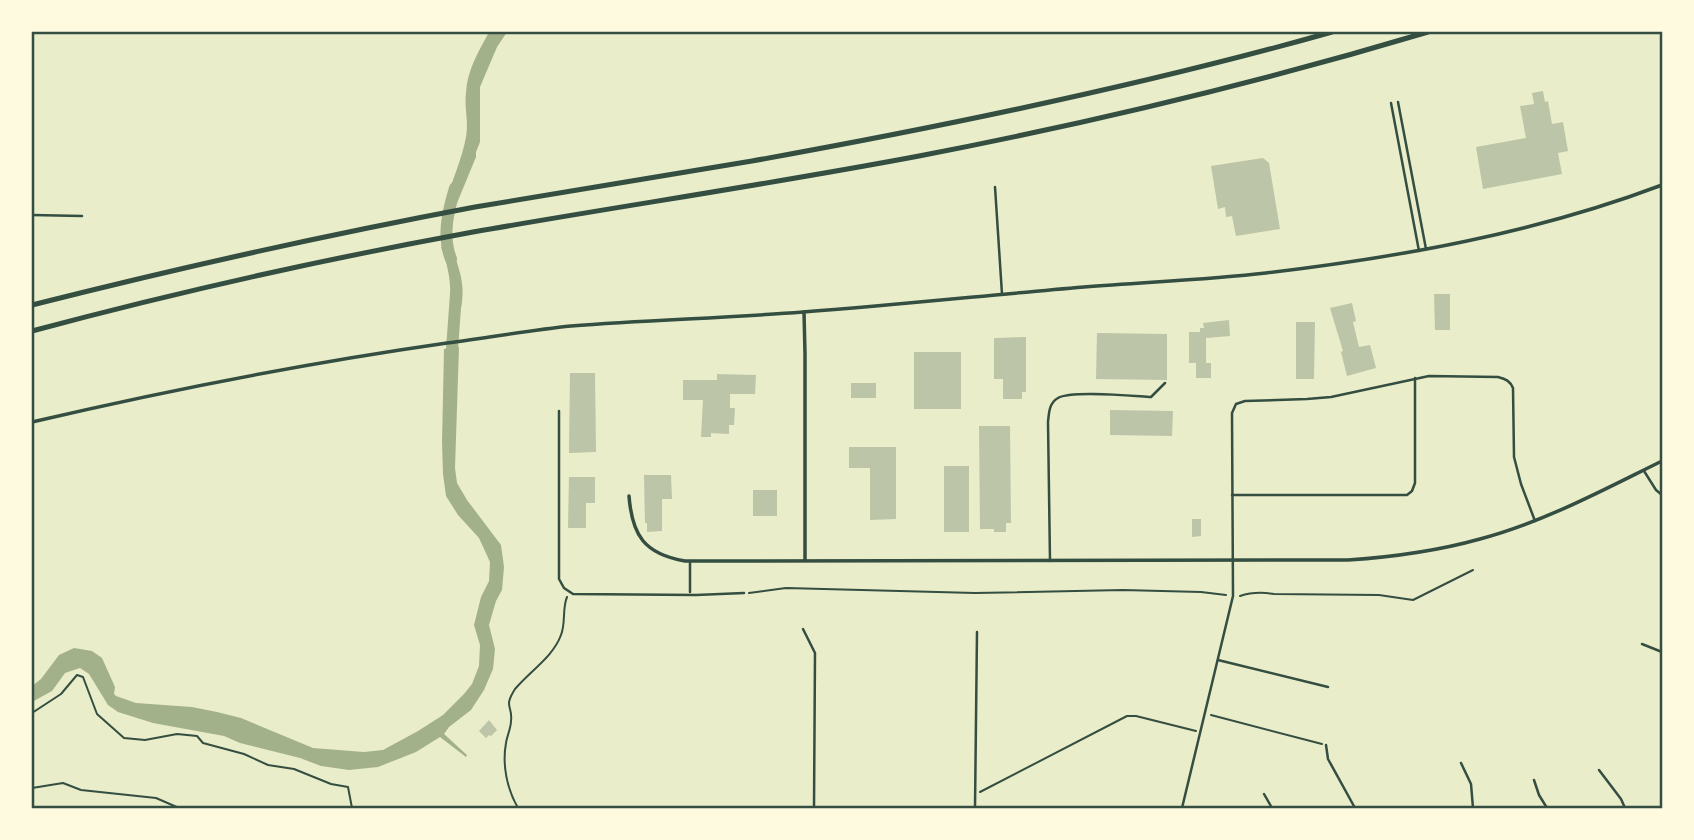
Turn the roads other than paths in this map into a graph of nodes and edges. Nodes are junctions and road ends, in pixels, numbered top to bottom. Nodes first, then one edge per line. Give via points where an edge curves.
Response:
1 (1332, 32) edge
2 (1428, 32) edge
3 (1398, 102) dead end
4 (1391, 103) dead end
5 (1662, 185) edge
6 (995, 187) dead end
7 (32, 215) edge
8 (82, 216) dead end
9 (1426, 249) junction
10 (1419, 251) junction
11 (1002, 294) junction
12 (32, 305) edge
13 (804, 312) junction
14 (32, 331) edge
15 (1415, 378) junction
16 (1165, 383) dead end
17 (559, 411) dead end
18 (32, 422) edge
19 (1662, 461) edge
20 (1644, 471) junction
21 (1232, 495) junction
22 (1662, 495) edge
23 (629, 496) dead end
24 (1535, 521) junction
25 (805, 560) junction
26 (690, 561) junction
27 (1050, 561) junction
28 (1233, 561) junction
29 (744, 593) road end
30 (690, 594) junction
31 (803, 629) dead end
32 (977, 632) dead end
33 (1642, 644) dead end
34 (1662, 652) edge
35 (1217, 660) junction
36 (1328, 687) dead end
37 (1326, 745) road end
38 (1461, 763) dead end
39 (1599, 770) dead end
40 (1534, 780) dead end
41 (1264, 793) dead end
42 (814, 808) edge
43 (975, 808) edge
44 (1182, 808) edge
45 (1272, 808) edge
46 (1355, 808) edge
47 (1474, 808) edge
48 (1547, 808) edge
49 (1625, 808) edge

1 - 12 highway via 1045,103 422,217 206,262
2 - 14 highway via 1195,94 980,143 417,243
3 - 9 street
4 - 10 street
5 - 9 main road via 1583,212
6 - 11 street
7 - 8 street
9 - 10 main road
10 - 11 main road via 1264,273
11 - 13 main road
13 - 18 main road via 568,326 220,380
13 - 25 main road
15 - 21 street via 1331,397 1236,404 1232,413
15 - 21 street via 1415,483 1407,495
15 - 24 street via 1499,377 1510,382 1514,457
16 - 27 street via 1151,397 1085,394 1059,397 1051,405
17 - 30 street via 560,584 569,593
19 - 20 main road
20 - 22 street
20 - 24 main road
21 - 28 street
23 - 26 main road via 630,515 641,538 661,554
24 - 28 main road via 1478,540 1399,555
25 - 26 main road
25 - 27 main road
26 - 30 street
27 - 28 main road
28 - 35 street via 1233,596
29 - 30 street
31 - 42 street via 815,653
32 - 43 street
33 - 34 street
35 - 36 street
35 - 44 street
37 - 46 street via 1328,759
38 - 47 street via 1471,784
39 - 49 street
40 - 48 street
41 - 45 street

